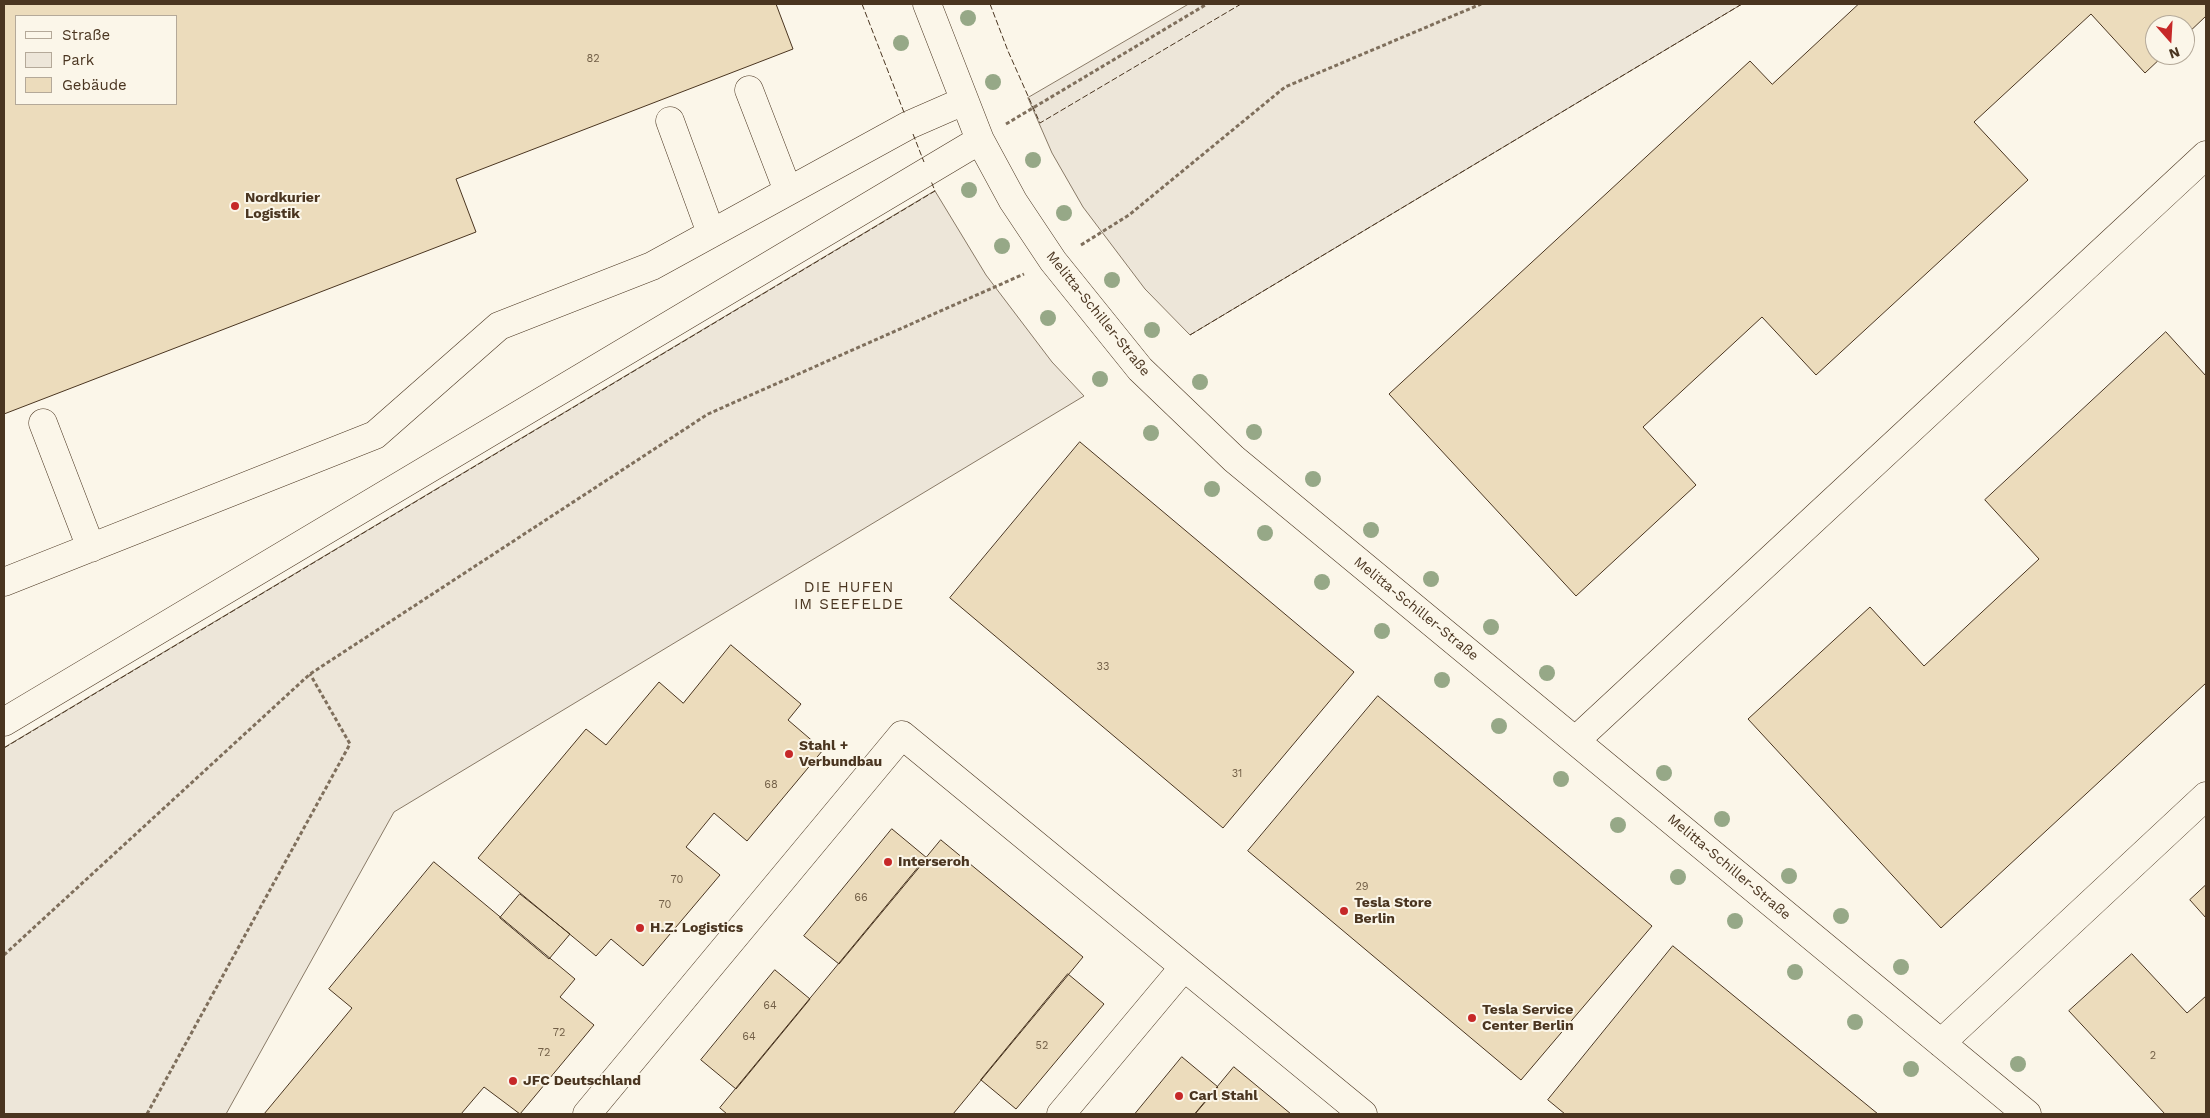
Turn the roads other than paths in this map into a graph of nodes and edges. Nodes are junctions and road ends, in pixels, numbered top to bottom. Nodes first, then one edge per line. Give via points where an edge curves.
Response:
1 (927, 4) edge
2 (749, 90) dead end
3 (964, 101) junction
4 (670, 121) dead end
5 (980, 140) junction
6 (2206, 155) edge
7 (788, 191) junction
8 (711, 233) junction
9 (43, 424) dead end
10 (91, 548) junction
11 (4, 582) edge
12 (4, 722) edge
13 (1576, 740) junction
14 (2206, 796) edge
15 (1184, 967) junction
16 (1941, 1043) junction
17 (588, 1114) edge
18 (1062, 1114) edge
19 (1363, 1114) edge
20 (2027, 1114) edge

1 - 3 street, Melitta-Schiller-Straße
2 - 7 street
3 - 5 street, Melitta-Schiller-Straße
3 - 7 street via 909,125
4 - 8 street
5 - 12 street
5 - 13 street, Melitta-Schiller-Straße via 1013,200 1053,261 1140,369 1234,459
6 - 13 street
7 - 8 street
8 - 10 street via 652,266 499,326 375,435
9 - 10 street
10 - 11 street
13 - 16 street, Melitta-Schiller-Straße
14 - 16 street
15 - 17 street via 902,735
15 - 18 street
15 - 19 street
16 - 20 street, Melitta-Schiller-Straße

